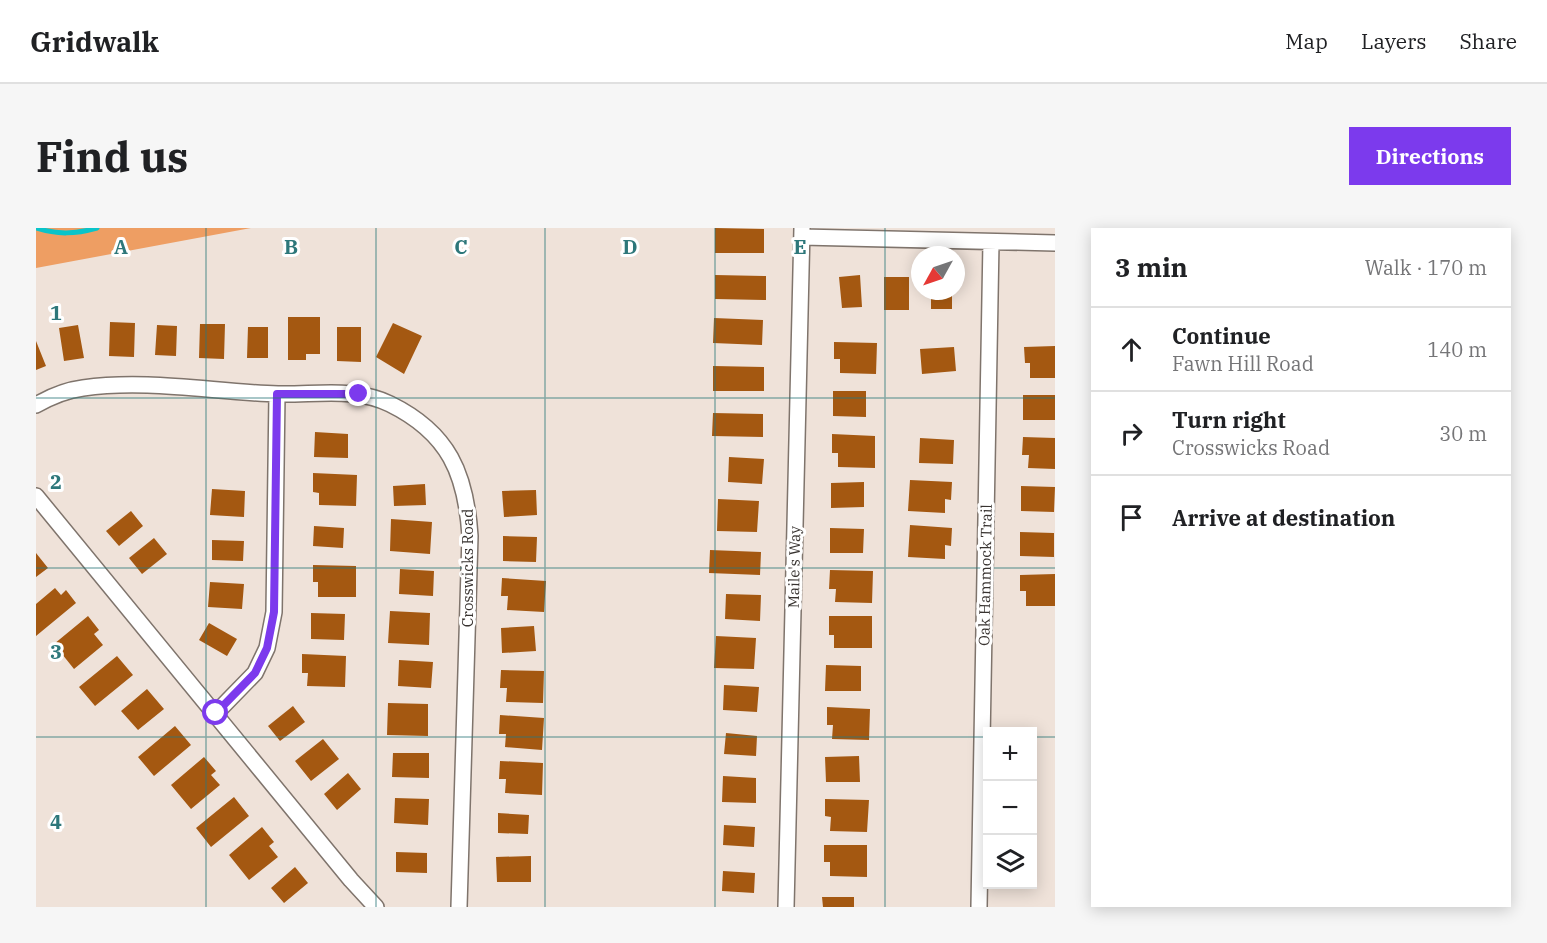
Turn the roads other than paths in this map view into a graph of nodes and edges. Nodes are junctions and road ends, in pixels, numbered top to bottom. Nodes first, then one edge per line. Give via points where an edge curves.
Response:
1 (802, 233) edge
2 (991, 242) junction
3 (1055, 243) edge
4 (277, 394) junction
5 (36, 405) edge
6 (36, 496) edge
7 (216, 713) junction
8 (376, 907) edge
9 (459, 907) edge
10 (786, 907) edge
11 (979, 907) edge

1 - 2 street
1 - 10 street, Maile's Way
2 - 3 street
2 - 11 street, Oak Hammock Trail
4 - 5 street, Crosswicks Road via 126,384 82,388
4 - 7 street via 274,612 267,648 255,673
4 - 9 street, Crosswicks Road via 359,394 389,403 438,440 463,480 470,536
6 - 7 street
7 - 8 street

